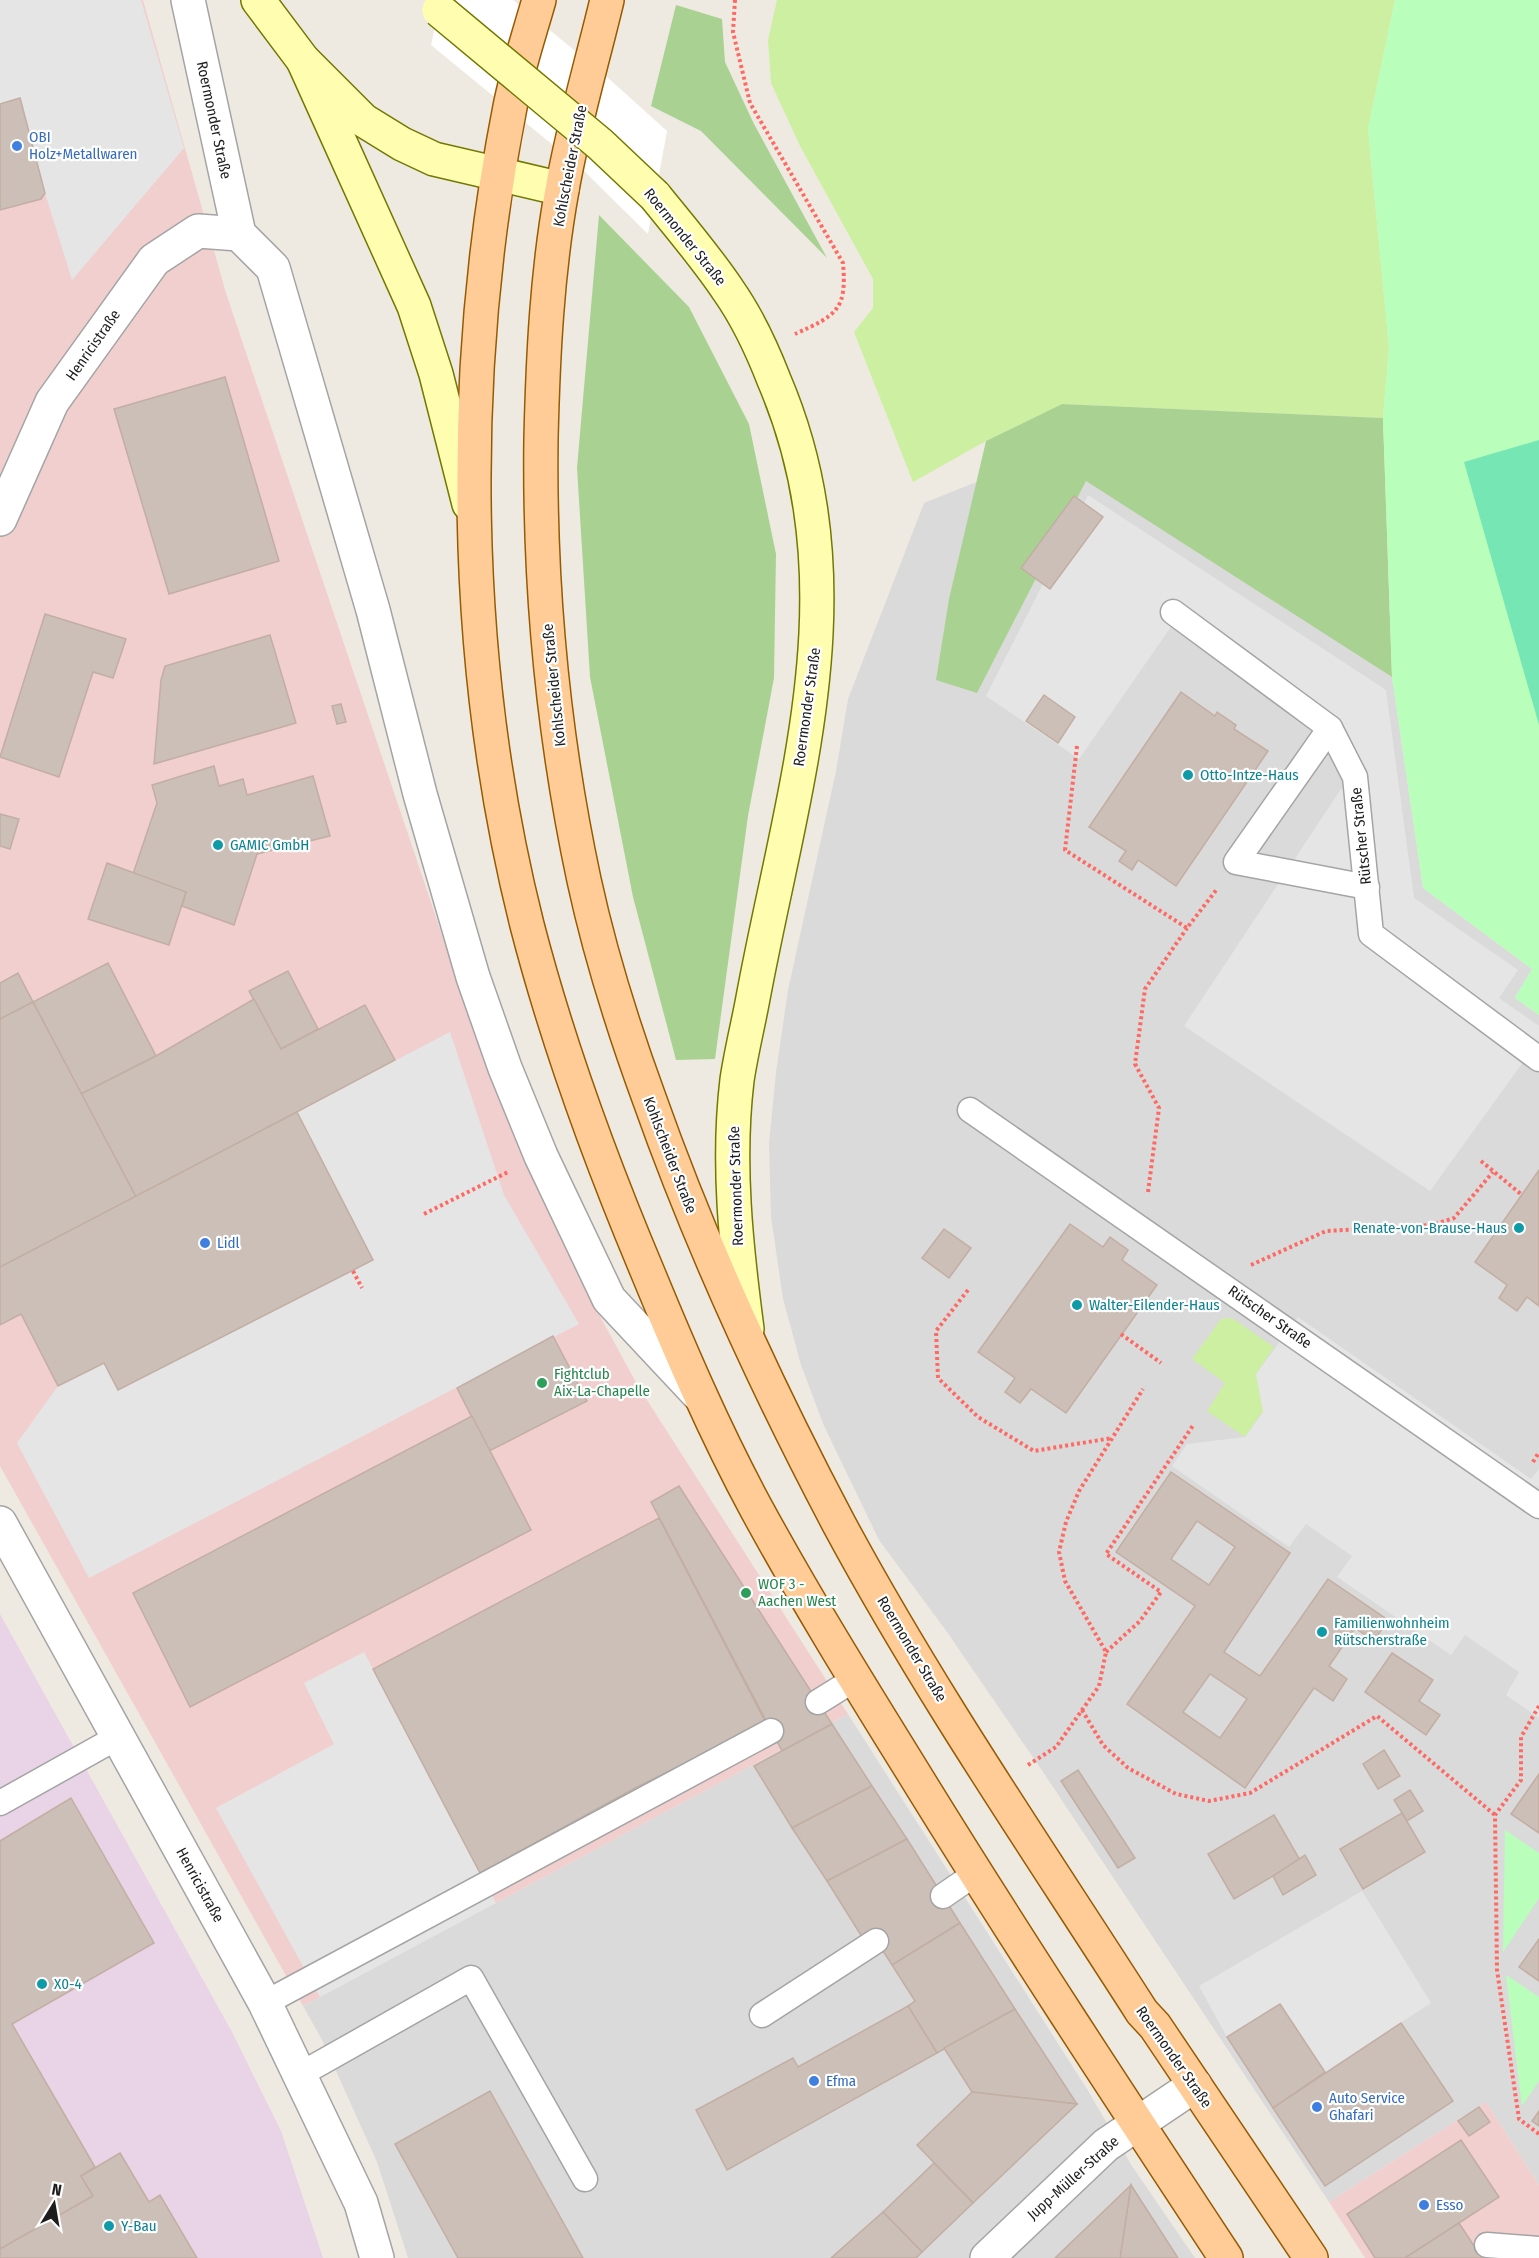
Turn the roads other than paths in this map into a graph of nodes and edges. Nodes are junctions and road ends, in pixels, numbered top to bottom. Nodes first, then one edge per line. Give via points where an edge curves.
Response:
1 (188, 0) edge
2 (258, 0) edge
3 (539, 0) edge
4 (607, 0) edge
5 (433, 5) edge
6 (303, 60) junction
7 (498, 174) junction
8 (562, 189) junction
9 (239, 234) junction
10 (0, 519) edge
11 (474, 522) junction
12 (1173, 612) dead end
13 (1330, 728) junction
14 (1367, 887) junction
15 (1539, 1059) edge
16 (970, 1110) dead end
17 (749, 1346) junction
18 (699, 1395) junction
19 (1539, 1506) edge
20 (0, 1522) edge
21 (855, 1679) junction
22 (818, 1702) dead end
23 (771, 1731) dead end
24 (118, 1737) junction
25 (0, 1803) edge
26 (975, 1874) junction
27 (943, 1896) dead end
28 (876, 1941) dead end
29 (265, 2003) junction
30 (762, 2015) dead end
31 (301, 2074) junction
32 (1195, 2085) junction
33 (1137, 2123) junction
34 (585, 2179) dead end
35 (1539, 2249) edge
36 (1485, 2250) dead end
37 (377, 2258) edge
38 (987, 2258) edge
39 (1226, 2258) edge
40 (1311, 2258) edge

1 - 9 street, Roermonder Straße
2 - 6 main road
3 - 7 main road via 511,100
4 - 8 main road, Kohlscheider Straße
5 - 17 main road, Roermonder Straße, bridge via 600,144 655,196 730,291 762,350 788,412 802,459 817,558 819,618 807,726 738,1079 732,1147 733,1202
6 - 7 main road via 363,120 402,144 434,159
6 - 11 main road via 414,306
7 - 8 main road
7 - 11 main road via 480,325
8 - 17 main road, Kohlscheider Straße via 549,291 540,483 543,581 557,732 585,884 625,1033 682,1191
9 - 10 street, Henricistraße via 198,231 154,260 52,402
9 - 18 street via 273,268 373,610 420,794 473,977 541,1156 609,1299
11 - 18 main road via 491,729 526,921 602,1163
12 - 13 lane, Rütscher Straße
13 - 14 lane, Rütscher Straße via 1354,777
13 - 14 lane via 1236,862
14 - 15 lane, Rütscher Straße via 1371,934
16 - 19 lane, Rütscher Straße
17 - 32 main road, Roermonder Straße via 839,1524 981,1767 1142,2012
18 - 21 main road via 756,1508
20 - 24 street, Henricistraße
21 - 22 lane
21 - 26 main road
23 - 29 lane
24 - 25 lane
24 - 29 street, Henricistraße
26 - 27 lane
26 - 33 main road
28 - 30 lane
29 - 31 street, Henricistraße
31 - 34 lane via 471,1978
31 - 37 street, Henricistraße via 361,2203
32 - 33 street, Jupp-Müller-Straße
32 - 40 main road, Roermonder Straße
33 - 38 street, Jupp-Müller-Straße via 1084,2165
33 - 39 main road
35 - 36 lane

